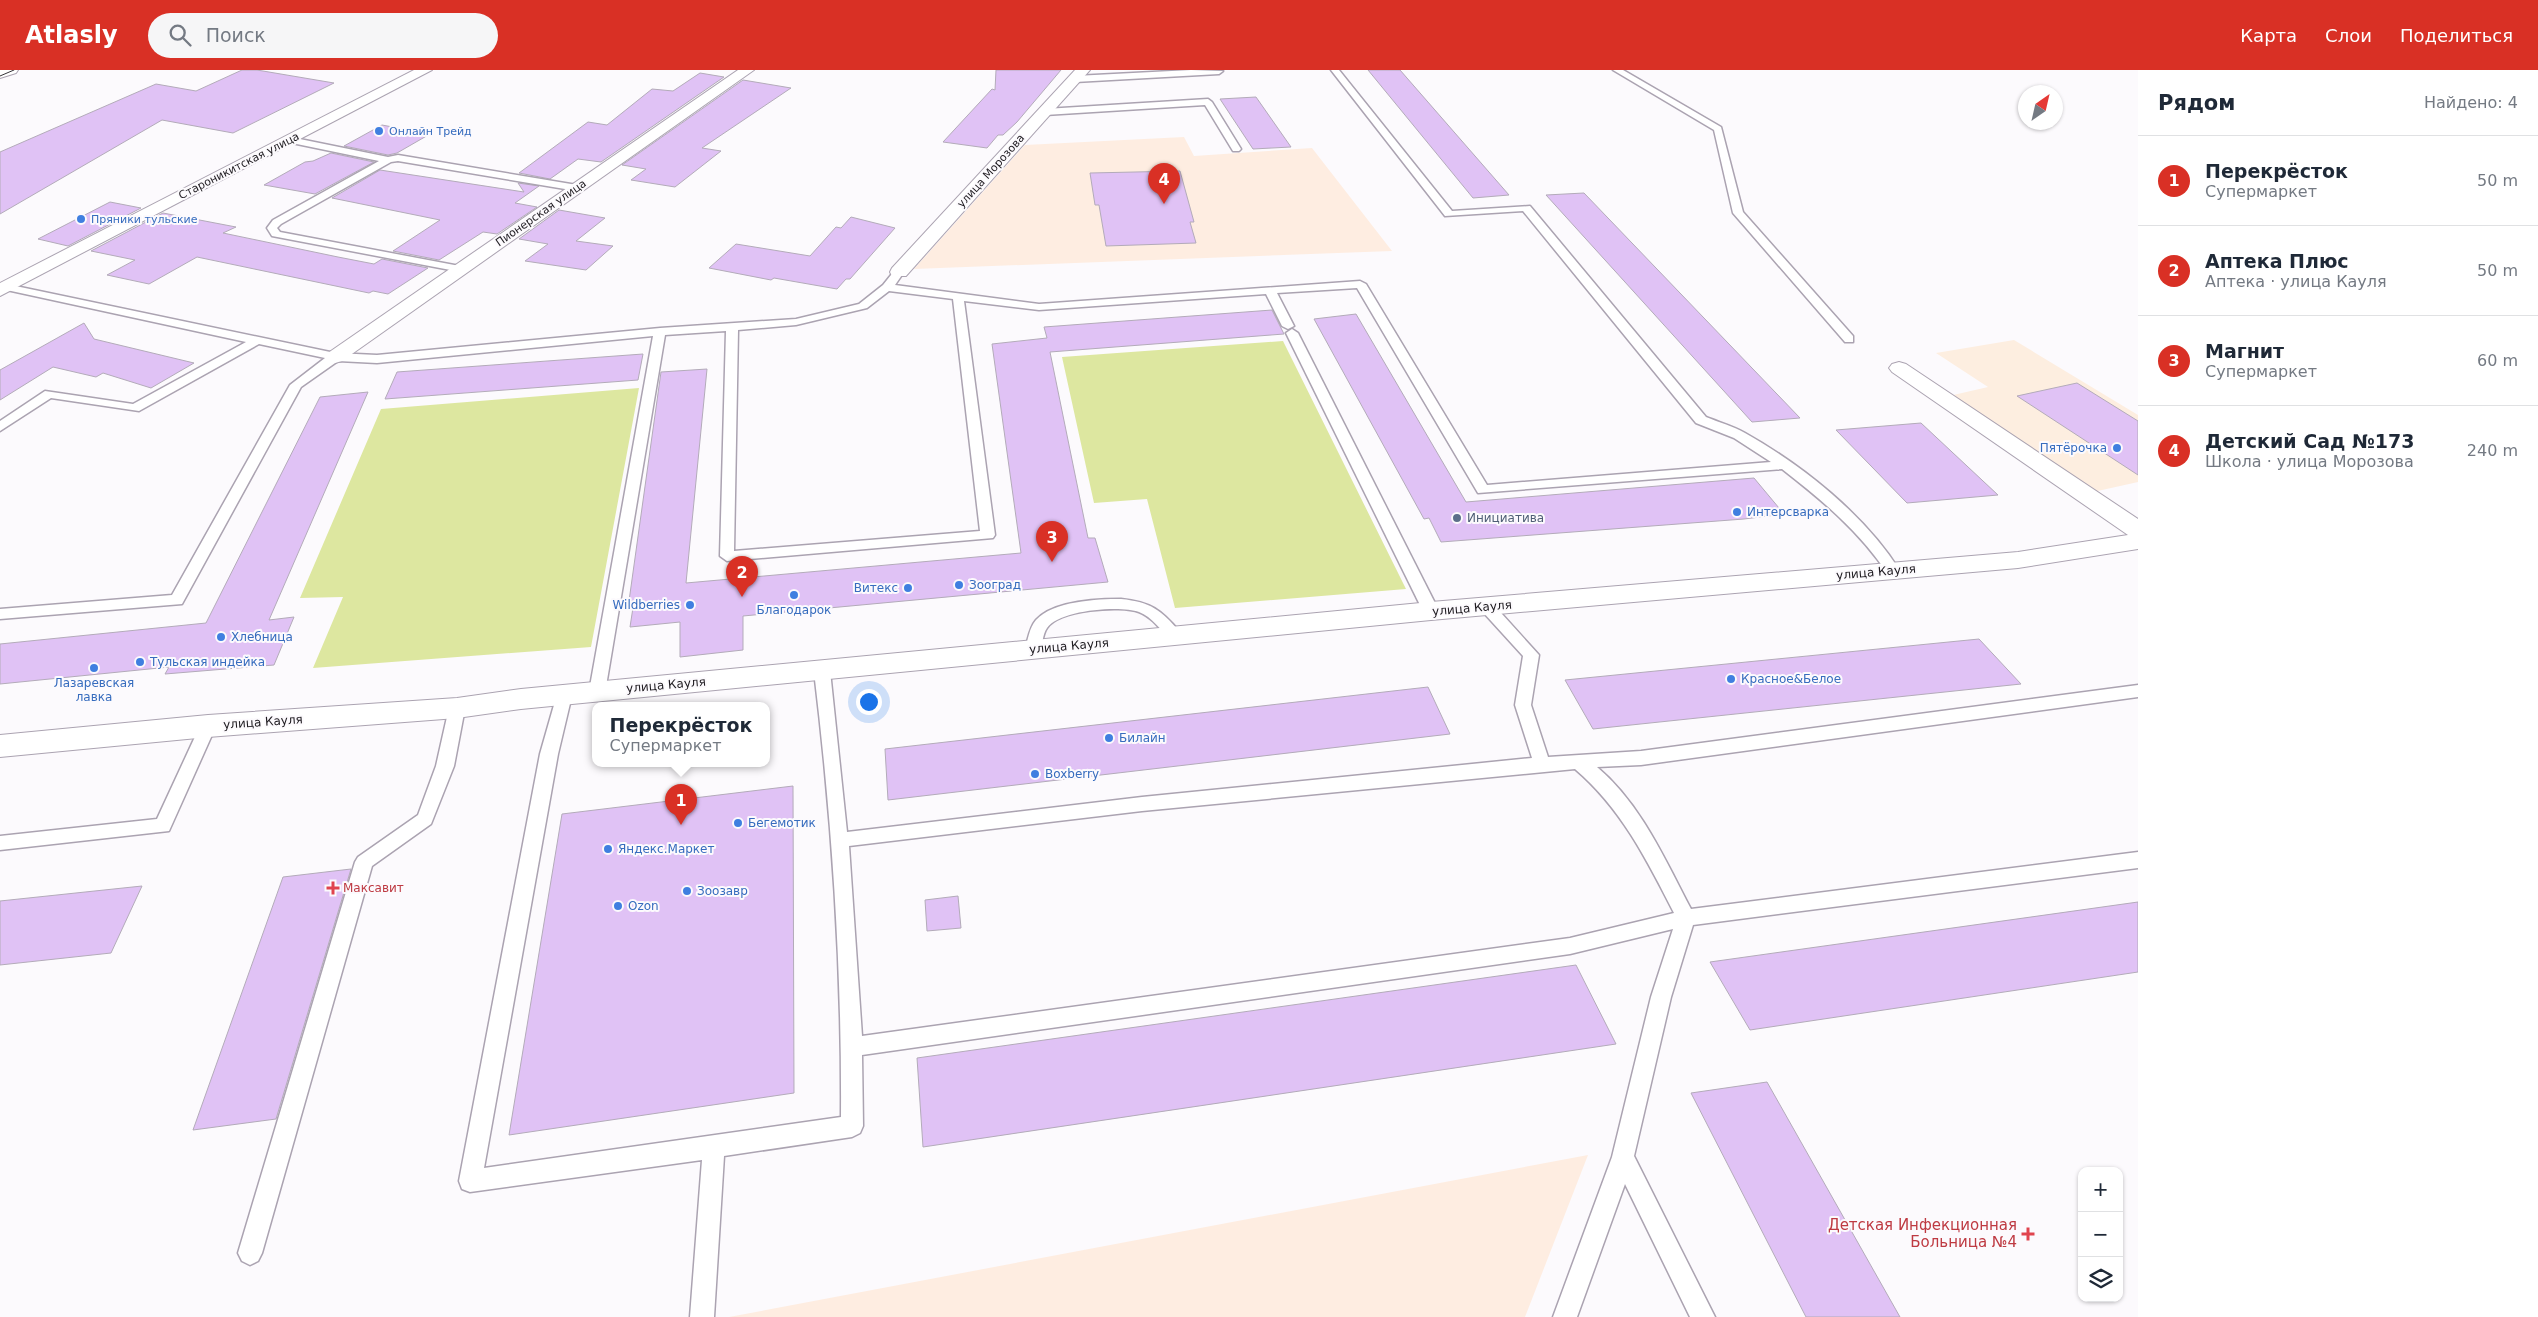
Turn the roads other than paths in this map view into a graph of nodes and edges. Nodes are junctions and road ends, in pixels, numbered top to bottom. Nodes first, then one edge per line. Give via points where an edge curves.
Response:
1 (11, 70) edge
2 (426, 70) edge
3 (747, 70) edge
4 (1334, 70) edge
5 (1617, 70) edge
6 (1219, 71) dead end
7 (0, 74) edge
8 (1079, 75) edge
9 (1045, 112) junction
10 (290, 140) junction
11 (1236, 149) dead end
12 (388, 160) junction
13 (577, 188) junction
14 (461, 269) junction
15 (899, 272) joint
16 (887, 287) junction
17 (3, 289) edge
18 (1271, 292) junction
19 (958, 296) junction
20 (732, 327) junction
21 (1290, 330) joint
22 (660, 332) junction
23 (1849, 338) dead end
24 (258, 340) junction
25 (335, 357) junction
26 (1899, 368) dead end
27 (0, 427) edge
28 (1785, 464) junction
29 (2138, 530) edge
30 (2138, 541) edge
31 (1893, 571) junction
32 (1487, 607) junction
33 (1431, 611) junction
34 (0, 614) edge
35 (1175, 636) junction
36 (1033, 649) junction
37 (822, 671) junction
38 (2138, 691) edge
39 (597, 692) junction
40 (564, 695) junction
41 (457, 708) junction
42 (208, 726) junction
43 (0, 746) edge
44 (1579, 762) junction
45 (1542, 764) junction
46 (839, 840) junction
47 (0, 843) edge
48 (2138, 860) edge
49 (1686, 918) junction
50 (852, 1047) junction
51 (714, 1147) junction
52 (1623, 1157) junction
53 (250, 1253) dead end
54 (702, 1317) edge
55 (1565, 1317) edge
56 (1703, 1317) edge

1 - 7 street
2 - 10 street, Староникитская улица
3 - 13 street, Пионерская улица
4 - 28 lane via 1449,214 1526,208 1700,420 1739,435
5 - 23 lane via 1718,130 1738,213
6 - 8 lane
8 - 9 street, улица Морозова
9 - 11 lane via 1208,102
9 - 15 street, улица Морозова
10 - 12 lane
10 - 17 street, Староникитская улица
12 - 13 lane via 398,158
12 - 14 lane via 277,222 272,228 276,234
13 - 14 street, Пионерская улица
14 - 25 street, Пионерская улица
15 - 16 lane
16 - 19 lane
16 - 20 lane via 863,306 796,322
17 - 24 lane
18 - 19 lane via 1039,307
18 - 21 lane
18 - 28 lane via 1360,284 1483,490
19 - 20 lane via 988,535 726,556
20 - 22 lane
21 - 33 lane
22 - 25 lane via 377,359
22 - 39 lane
24 - 25 lane
24 - 27 lane via 135,408 50,394
25 - 34 lane via 296,385 177,600
26 - 29 street
28 - 31 lane via 1838,506
30 - 31 street, улица Кауля via 2018,560
31 - 32 street, улица Кауля
32 - 33 street, улица Кауля
32 - 45 lane via 1531,655 1523,705
33 - 35 street, улица Кауля
35 - 36 street, улица Кауля
35 - 36 lane via 1152,613 1131,604 1073,608 1056,613 1041,624
36 - 37 street, улица Кауля
37 - 39 street, улица Кауля
37 - 46 lane
38 - 44 lane via 1641,758
39 - 40 street, улица Кауля
40 - 41 street, улица Кауля
40 - 51 lane via 549,754 470,1181
41 - 42 street, улица Кауля
41 - 53 lane via 445,766 425,819 364,862
42 - 43 street, улица Кауля
42 - 47 lane via 163,826
44 - 45 lane
44 - 49 lane via 1599,776 1636,824
45 - 46 lane via 1142,804
46 - 50 lane
48 - 49 lane
49 - 50 lane via 1570,946
49 - 52 lane via 1661,997
50 - 51 lane via 852,1126
51 - 54 lane
52 - 55 lane
52 - 56 lane

